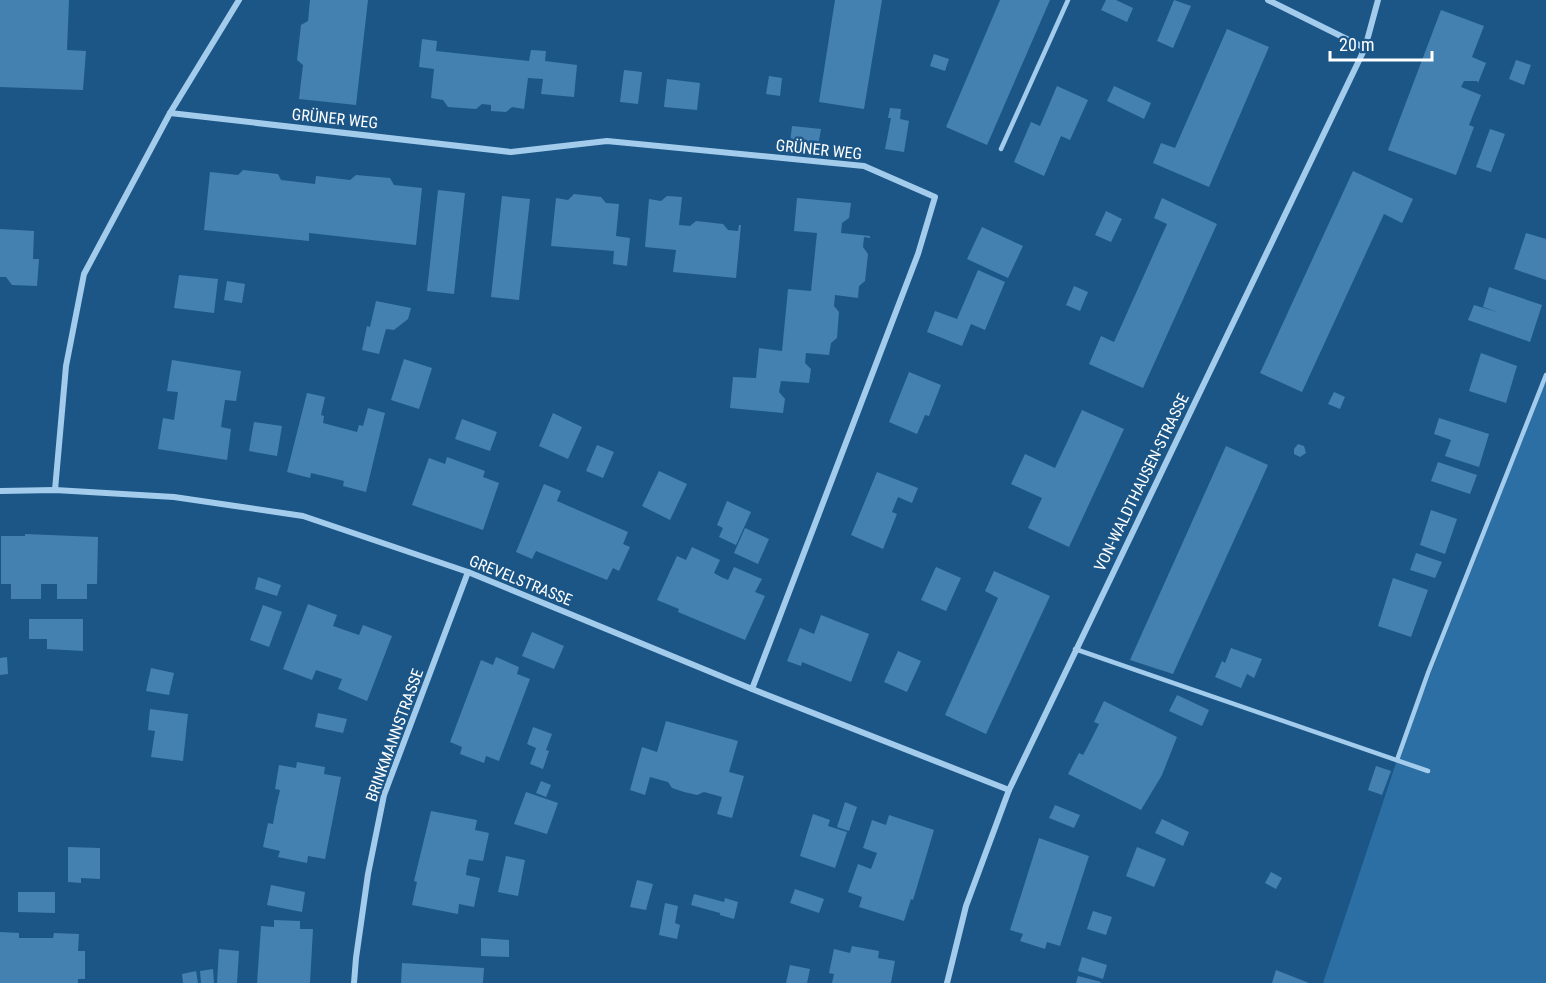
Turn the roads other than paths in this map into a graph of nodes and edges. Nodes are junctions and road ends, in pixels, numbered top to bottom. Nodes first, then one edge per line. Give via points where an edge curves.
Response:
1 (239, 0) edge
2 (1068, 0) edge
3 (1268, 0) edge
4 (1378, 0) edge
5 (1365, 48) junction
6 (170, 113) junction
7 (1001, 149) dead end
8 (1546, 375) edge
9 (55, 490) junction
10 (0, 491) edge
11 (468, 572) junction
12 (1075, 650) junction
13 (752, 690) junction
14 (1397, 760) junction
15 (1428, 771) dead end
16 (1009, 790) junction
17 (354, 983) edge
18 (947, 983) edge

1 - 6 street
2 - 7 lane
3 - 5 street
4 - 5 street, VON-WALDTHAUSEN-STRASSE
5 - 12 street, VON-WALDTHAUSEN-STRASSE
6 - 9 street via 84,274 66,366
6 - 13 street, GRÜNER WEG via 511,152 607,141 864,166 935,197 914,265
8 - 14 lane
9 - 10 street, GREVELSTRASSE
9 - 11 street, GREVELSTRASSE via 174,497 303,516
11 - 13 street, GREVELSTRASSE
11 - 17 street, BRINKMANNSTRASSE via 384,795 368,874
12 - 14 lane
12 - 16 street, VON-WALDTHAUSEN-STRASSE
13 - 16 street, GREVELSTRASSE
14 - 15 lane
16 - 18 street, VON-WALDTHAUSEN-STRASSE via 966,906

